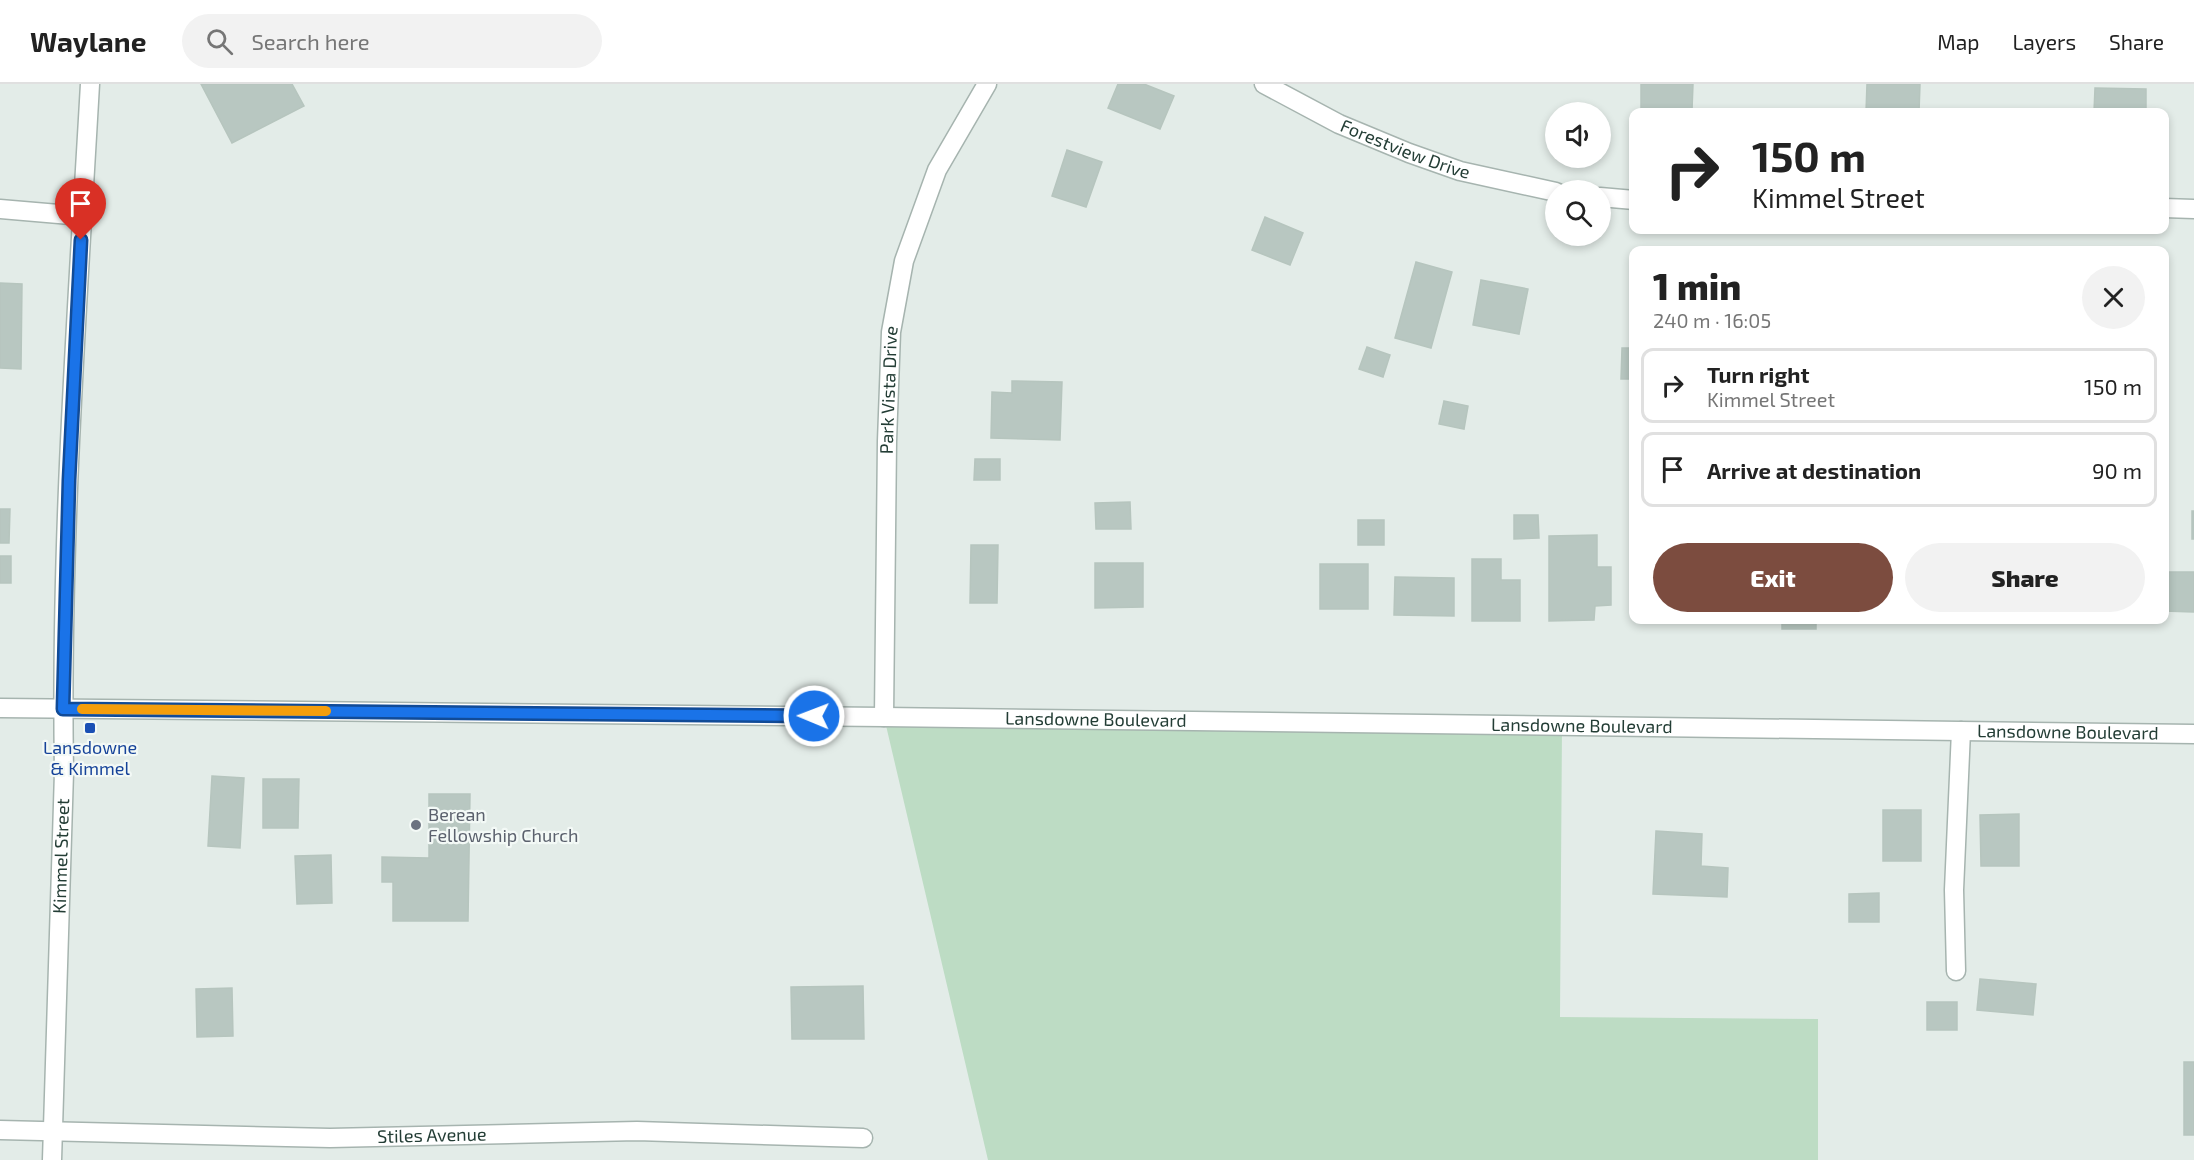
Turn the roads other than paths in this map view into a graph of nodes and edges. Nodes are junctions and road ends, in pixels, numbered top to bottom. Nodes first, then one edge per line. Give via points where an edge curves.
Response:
1 (90, 84) edge
2 (987, 84) edge
3 (1264, 84) edge
4 (1545, 190) edge
5 (1611, 198) edge
6 (1629, 200) edge
7 (2169, 208) edge
8 (0, 209) edge
9 (2194, 209) edge
10 (82, 216) junction
11 (0, 708) edge
12 (63, 709) junction
13 (884, 717) junction
14 (1961, 731) junction
15 (2194, 734) edge
16 (1956, 971) dead end
17 (0, 1130) edge
18 (53, 1131) junction
19 (863, 1138) dead end
20 (52, 1160) edge

1 - 10 street, Kimmel Street
2 - 13 street, Park Vista Drive via 938,170 904,261 891,332
3 - 4 street, Forestview Drive via 1339,124 1409,153 1460,171
5 - 6 street
7 - 9 street
8 - 10 street
10 - 12 street, Kimmel Street
11 - 12 street, Lansdowne Boulevard
12 - 13 street, Lansdowne Boulevard
12 - 18 street, Kimmel Street
13 - 14 street, Lansdowne Boulevard
14 - 15 street, Lansdowne Boulevard
14 - 16 street via 1954,890
17 - 18 street, Stiles Avenue
18 - 19 street, Stiles Avenue via 330,1138 637,1131
18 - 20 street, Kimmel Street

